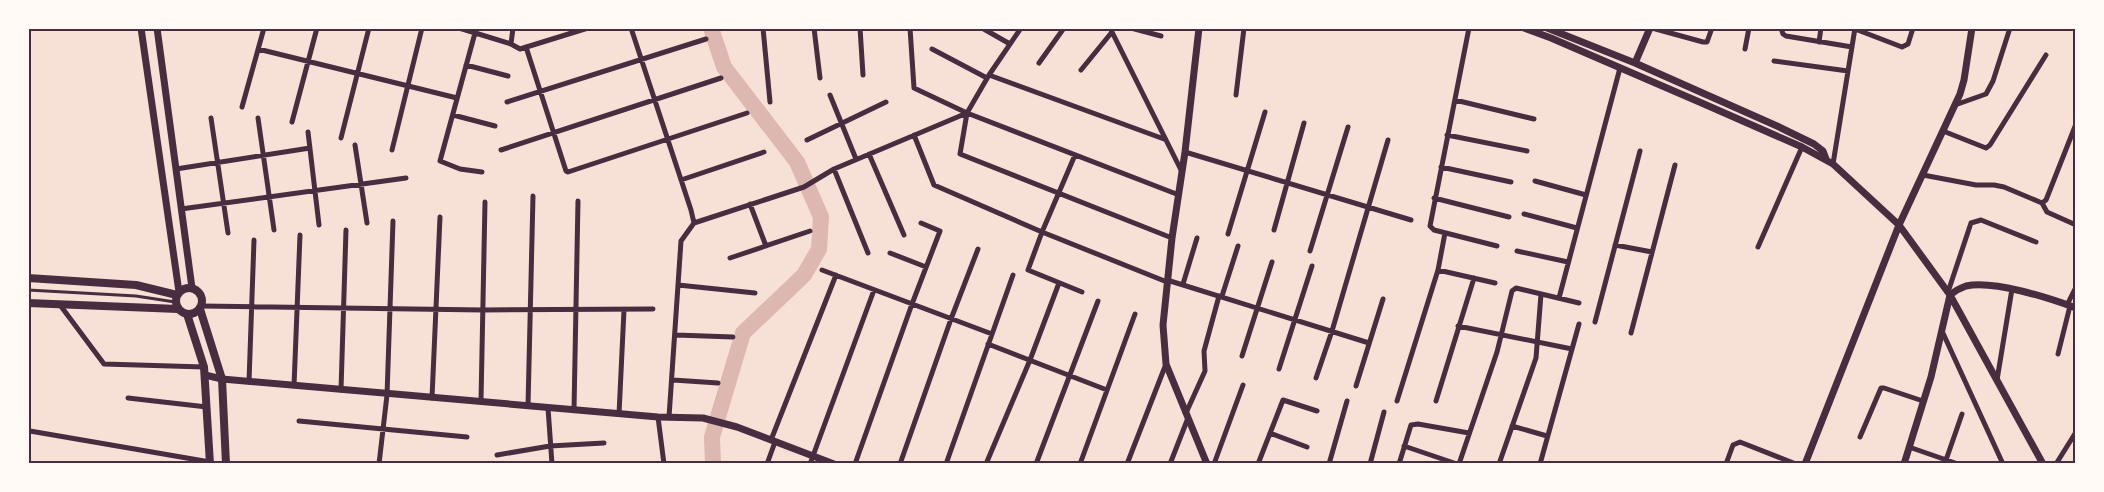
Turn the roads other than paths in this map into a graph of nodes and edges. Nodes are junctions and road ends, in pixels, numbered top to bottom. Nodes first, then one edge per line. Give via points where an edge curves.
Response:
1 (141, 28) edge
2 (157, 28) edge
3 (264, 28) edge
4 (317, 28) edge
5 (369, 28) edge
6 (422, 28) edge
7 (459, 28) edge
8 (513, 28) edge
9 (588, 28) edge
10 (631, 28) edge
11 (763, 28) edge
12 (814, 28) edge
13 (860, 28) edge
14 (910, 28) edge
15 (982, 28) edge
16 (1021, 28) edge
17 (1064, 28) edge
18 (1131, 28) edge
19 (1199, 28) edge
20 (1244, 28) edge
21 (1469, 28) edge
22 (1524, 28) edge
23 (1547, 28) edge
24 (1651, 28) edge
25 (1712, 28) edge
26 (1749, 28) edge
27 (1781, 28) edge
28 (1821, 28) edge
29 (1913, 28) edge
30 (1972, 28) edge
31 (2010, 28) edge
32 (1855, 29) edge
33 (1111, 30) edge
34 (475, 33) junction
35 (1161, 36) dead end
36 (706, 39) dead end
37 (1819, 42) junction
38 (511, 44) junction
39 (1010, 44) junction
40 (526, 47) junction
41 (1852, 47) junction
42 (258, 49) junction
43 (932, 49) dead end
44 (1745, 50) dead end
45 (2046, 54) dead end
46 (641, 60) junction
47 (308, 61) junction
48 (1774, 61) dead end
49 (1039, 63) dead end
50 (1635, 63) junction
51 (466, 65) junction
52 (1620, 68) junction
53 (1080, 70) dead end
54 (1848, 71) junction
55 (358, 73) junction
56 (863, 75) dead end
57 (508, 76) dead end
58 (988, 76) junction
59 (721, 78) dead end
60 (820, 78) dead end
61 (408, 85) junction
62 (540, 92) junction
63 (1236, 94) dead end
64 (830, 95) dead end
65 (457, 98) junction
66 (654, 100) junction
67 (1455, 100) junction
68 (507, 102) dead end
69 (770, 102) dead end
70 (886, 102) dead end
71 (1955, 105) junction
72 (242, 107) dead end
73 (1265, 112) dead end
74 (747, 113) dead end
75 (967, 113) junction
76 (453, 115) junction
77 (211, 117) dead end
78 (258, 118) dead end
79 (1534, 119) dead end
80 (291, 122) dead end
81 (842, 123) junction
82 (1304, 123) dead end
83 (2076, 124) edge
84 (495, 126) dead end
85 (1348, 127) dead end
86 (1943, 131) junction
87 (308, 132) dead end
88 (554, 132) junction
89 (914, 135) junction
90 (1447, 135) junction
91 (341, 138) dead end
92 (1164, 139) junction
93 (807, 140) dead end
94 (1388, 140) dead end
95 (667, 141) junction
96 (355, 145) dead end
97 (1802, 147) junction
98 (310, 148) junction
99 (392, 150) dead end
100 (501, 150) dead end
101 (1527, 151) dead end
102 (1640, 151) dead end
103 (764, 152) dead end
104 (1185, 152) junction
105 (869, 154) junction
106 (1075, 155) junction
107 (263, 156) junction
108 (856, 159) junction
109 (1829, 161) junction
110 (217, 163) junction
111 (1675, 165) dead end
112 (1441, 167) junction
113 (176, 169) junction
114 (834, 169) junction
115 (1247, 170) junction
116 (482, 172) dead end
117 (1182, 173) junction
118 (1923, 175) junction
119 (406, 178) dead end
120 (681, 180) junction
121 (1535, 181) dead end
122 (1287, 182) junction
123 (1511, 182) dead end
124 (362, 184) junction
125 (314, 190) junction
126 (1059, 192) junction
127 (1327, 194) junction
128 (1179, 195) junction
129 (1586, 195) junction
130 (270, 196) junction
131 (533, 196) dead end
132 (1434, 198) junction
133 (578, 201) dead end
134 (485, 202) dead end
135 (2042, 202) junction
136 (224, 203) junction
137 (750, 204) junction
138 (1368, 207) junction
139 (182, 208) junction
140 (1524, 214) dead end
141 (440, 217) dead end
142 (1509, 217) dead end
143 (1411, 220) dead end
144 (393, 221) dead end
145 (367, 223) dead end
146 (694, 223) junction
147 (921, 223) dead end
148 (319, 225) dead end
149 (1899, 225) junction
150 (2076, 225) edge
151 (1577, 228) junction
152 (274, 230) dead end
153 (346, 230) dead end
154 (1274, 230) dead end
155 (810, 231) dead end
156 (1042, 232) junction
157 (1445, 232) junction
158 (228, 233) dead end
159 (1228, 234) dead end
160 (300, 235) dead end
161 (904, 235) dead end
162 (1172, 238) junction
163 (1197, 238) dead end
164 (254, 240) dead end
165 (2036, 242) dead end
166 (1615, 243) junction
167 (766, 246) junction
168 (1238, 246) dead end
169 (1497, 246) dead end
170 (1758, 247) dead end
171 (978, 249) dead end
172 (1310, 251) dead end
173 (1517, 251) dead end
174 (1652, 252) junction
175 (868, 253) dead end
176 (890, 253) dead end
177 (730, 258) dead end
178 (1272, 261) dead end
179 (1568, 262) junction
180 (1312, 266) dead end
181 (927, 267) junction
182 (822, 270) dead end
183 (1438, 270) junction
184 (1013, 274) dead end
185 (836, 275) junction
186 (28, 278) edge
187 (1474, 278) junction
188 (1167, 281) junction
189 (1059, 283) junction
190 (1495, 283) dead end
191 (678, 285) junction
192 (1183, 285) junction
193 (2076, 287) edge
194 (192, 288) junction
195 (2012, 289) junction
196 (28, 290) edge
197 (874, 290) junction
198 (1082, 292) dead end
199 (755, 293) dead end
200 (1541, 294) junction
201 (1949, 294) junction
202 (1220, 296) junction
203 (1559, 298) junction
204 (177, 299) junction
205 (1383, 299) dead end
206 (1098, 301) dead end
207 (28, 303) edge
208 (1579, 303) dead end
209 (912, 304) junction
210 (60, 305) junction
211 (251, 306) junction
212 (2071, 306) edge
213 (200, 307) junction
214 (297, 307) junction
215 (345, 308) junction
216 (1258, 308) junction
217 (390, 309) junction
218 (653, 309) dead end
219 (437, 310) junction
220 (483, 310) junction
221 (531, 310) junction
222 (576, 310) junction
223 (624, 310) junction
224 (187, 314) junction
225 (1135, 314) dead end
226 (951, 319) junction
227 (1295, 320) junction
228 (1595, 322) dead end
229 (1578, 324) dead end
230 (1458, 326) junction
231 (1332, 331) junction
232 (1942, 331) junction
233 (1631, 333) dead end
234 (992, 334) junction
235 (676, 335) junction
236 (1502, 335) junction
237 (734, 337) dead end
238 (1538, 342) junction
239 (1369, 343) junction
240 (988, 344) junction
241 (1572, 349) junction
242 (2058, 354) dead end
243 (1242, 356) dead end
244 (1030, 360) junction
245 (1166, 364) junction
246 (1279, 369) dead end
247 (205, 371) junction
248 (1070, 376) junction
249 (1316, 378) dead end
250 (222, 380) junction
251 (673, 380) junction
252 (1997, 380) junction
253 (249, 382) junction
254 (718, 383) dead end
255 (1243, 385) dead end
256 (294, 386) junction
257 (1356, 386) dead end
258 (341, 390) junction
259 (1107, 390) junction
260 (387, 395) junction
261 (128, 398) dead end
262 (432, 398) junction
263 (481, 401) junction
264 (1347, 401) dead end
265 (1397, 401) dead end
266 (1436, 401) dead end
267 (1923, 401) junction
268 (528, 406) junction
269 (208, 407) junction
270 (548, 408) junction
271 (574, 410) junction
272 (1317, 411) dead end
273 (1384, 412) dead end
274 (619, 414) junction
275 (1962, 414) dead end
276 (1187, 415) junction
277 (658, 417) junction
278 (669, 417) junction
279 (299, 421) dead end
280 (1512, 426) junction
281 (383, 429) junction
282 (30, 431) edge
283 (2076, 432) edge
284 (1270, 433) junction
285 (1469, 433) junction
286 (1547, 436) junction
287 (467, 437) dead end
288 (1860, 437) dead end
289 (773, 441) junction
290 (604, 443) dead end
291 (550, 446) junction
292 (1404, 446) junction
293 (1307, 447) dead end
294 (1909, 447) junction
295 (497, 455) dead end
296 (812, 460) edge
297 (1946, 460) junction
298 (210, 463) edge
299 (226, 464) edge
300 (379, 464) edge
301 (552, 464) edge
302 (664, 464) edge
303 (767, 464) edge
304 (834, 464) edge
305 (855, 464) edge
306 (900, 464) edge
307 (945, 464) edge
308 (986, 464) edge
309 (1036, 464) edge
310 (1080, 464) edge
311 (1126, 464) edge
312 (1170, 464) edge
313 (1207, 464) edge
314 (1214, 464) edge
315 (1258, 464) edge
316 (1329, 464) edge
317 (1370, 464) edge
318 (1399, 464) edge
319 (1458, 464) edge
320 (1499, 464) edge
321 (1540, 464) edge
322 (1726, 464) edge
323 (1796, 464) edge
324 (1804, 464) edge
325 (1904, 464) edge
326 (1958, 464) edge
327 (2003, 464) edge
328 (2043, 464) edge
329 (2056, 464) edge

1 - 204 street
2 - 113 street
3 - 42 street
4 - 47 street
5 - 55 street
6 - 61 street
7 - 34 street
8 - 38 street
9 - 40 street
10 - 46 street
11 - 69 street
12 - 60 street
13 - 56 street
14 - 75 street via 914,88
15 - 39 street
16 - 39 street
17 - 49 street
18 - 35 street
19 - 104 street
20 - 63 street
21 - 67 street
22 - 52 street
23 - 50 street
24 - 25 street via 1703,42 1710,39
24 - 50 street
26 - 44 street
27 - 37 street via 1786,36
28 - 37 street
29 - 32 street via 1908,44 1902,48
30 - 71 street via 1964,80
31 - 71 street via 1986,94
32 - 41 street
33 - 53 street
33 - 92 street
34 - 38 street
34 - 51 street
36 - 46 street
37 - 41 street
38 - 40 street via 520,49
39 - 58 street
40 - 62 street
41 - 54 street
42 - 47 street
42 - 72 street
43 - 58 street
45 - 86 street via 1986,148
46 - 62 street
46 - 66 street
47 - 55 street
47 - 80 street
48 - 54 street
50 - 109 street via 1814,144
51 - 57 street
51 - 65 street
52 - 97 street
52 - 129 street
54 - 109 street
55 - 61 street
55 - 91 street
58 - 75 street
58 - 92 street
59 - 66 street
61 - 65 street
61 - 99 street
62 - 68 street
62 - 88 street
64 - 81 street
65 - 76 street
66 - 88 street
66 - 95 street
67 - 79 street
67 - 90 street
70 - 81 street
71 - 86 street
73 - 115 street
74 - 95 street
75 - 89 street
75 - 106 street
75 - 126 street via 960,154
76 - 84 street
76 - 116 street via 440,161
77 - 110 street
78 - 107 street
81 - 93 street
81 - 108 street
82 - 122 street
83 - 135 street
85 - 127 street
86 - 118 street
87 - 98 street
88 - 95 street via 570,173
88 - 100 street
89 - 105 street
89 - 156 street via 934,185
90 - 101 street
90 - 112 street
92 - 117 street
94 - 138 street
95 - 120 street
96 - 124 street
97 - 109 street
97 - 170 street
98 - 107 street
98 - 125 street
102 - 166 street
103 - 120 street
104 - 115 street
104 - 117 street
105 - 108 street
105 - 161 street
106 - 126 street
106 - 128 street
107 - 110 street
107 - 130 street
108 - 114 street
109 - 149 street
110 - 113 street
110 - 136 street
111 - 174 street
112 - 123 street
112 - 132 street
113 - 139 street
114 - 137 street via 804,187
114 - 175 street
115 - 122 street
115 - 159 street
117 - 128 street
118 - 135 street via 1971,185 1994,184
118 - 149 street
119 - 124 street
120 - 146 street
121 - 129 street
122 - 127 street
122 - 154 street
124 - 125 street
124 - 145 street
125 - 130 street
125 - 148 street
126 - 156 street
126 - 162 street
127 - 138 street
127 - 172 street
128 - 162 street
129 - 151 street
130 - 136 street
130 - 152 street
131 - 221 street
132 - 142 street
132 - 157 street via 1430,226
133 - 222 street
134 - 220 street
135 - 150 street via 2047,213
136 - 139 street
136 - 158 street
137 - 146 street
137 - 167 street
138 - 143 street
138 - 231 street
139 - 194 street
140 - 151 street
141 - 219 street
144 - 217 street
146 - 191 street via 681,241
147 - 181 street via 940,231
149 - 201 street
149 - 324 street
151 - 179 street
153 - 215 street
155 - 167 street
156 - 188 street
156 - 189 street via 1029,270
157 - 169 street
157 - 183 street
160 - 214 street
162 - 188 street
163 - 192 street
164 - 211 street
165 - 201 street via 1976,220 1971,223
166 - 174 street
166 - 228 street
167 - 177 street
168 - 202 street
171 - 226 street
173 - 179 street
174 - 233 street
176 - 181 street
178 - 216 street
179 - 203 street
180 - 227 street
181 - 209 street
182 - 185 street
183 - 187 street
183 - 265 street
184 - 234 street
185 - 197 street
185 - 289 street
186 - 204 main road via 136,285
187 - 190 street
187 - 230 street
188 - 192 street
188 - 245 street via 1163,325
189 - 198 street
189 - 244 street
191 - 199 street
191 - 235 street
192 - 202 street
193 - 212 street
194 - 204 main road via 185,288
194 - 213 main road via 201,295
195 - 201 street via 1968,286
195 - 212 street
195 - 252 street
196 - 204 lane
197 - 209 street
197 - 296 street
200 - 203 street
200 - 236 street via 1514,289
200 - 238 street
201 - 232 street
201 - 252 street
202 - 216 street
202 - 276 street via 1204,351 1205,369
203 - 208 street
204 - 210 main road
204 - 224 main road
205 - 239 street
206 - 248 street
207 - 210 main road
209 - 226 street
209 - 305 street
210 - 247 street via 104,364
211 - 213 street
211 - 214 street
211 - 253 street
212 - 242 street
213 - 224 main road
213 - 250 main road
214 - 215 street
214 - 256 street
215 - 217 street
215 - 258 street
216 - 227 street
216 - 243 street
217 - 219 street
217 - 260 street
218 - 223 street
219 - 220 street
219 - 262 street
220 - 221 street
220 - 263 street
221 - 222 street
221 - 268 street
222 - 223 street
222 - 271 street
223 - 274 street
224 - 247 main road
225 - 259 street
226 - 234 street
226 - 306 street
227 - 231 street
227 - 246 street
229 - 241 street
230 - 236 street
230 - 266 street
231 - 239 street
231 - 249 street
232 - 267 street
232 - 327 street
234 - 240 street
235 - 237 street
235 - 251 street
236 - 238 street
236 - 285 street
238 - 241 street
238 - 280 street
239 - 257 street
240 - 244 street
240 - 307 street
241 - 286 street
244 - 248 street
244 - 308 street
245 - 276 street
245 - 311 street
247 - 250 street
247 - 269 main road
248 - 259 street
248 - 309 street
250 - 253 street
250 - 299 main road
251 - 254 street
251 - 278 street
252 - 328 street
253 - 256 street
255 - 314 street
256 - 258 street
258 - 260 street
259 - 310 street
260 - 262 street
260 - 281 street
261 - 269 street
262 - 263 street
263 - 268 street
264 - 316 street
267 - 288 street via 1881,388
267 - 294 street
268 - 270 street
269 - 298 main road
270 - 271 street
270 - 291 street
271 - 274 street
272 - 284 street via 1283,400
273 - 317 street
274 - 277 street
275 - 297 street
276 - 312 street
276 - 313 street
277 - 278 street
277 - 302 street
278 - 289 street via 703,418
279 - 281 street
280 - 286 street
280 - 320 street
281 - 287 street
281 - 300 street
282 - 298 street
283 - 329 street
284 - 293 street
284 - 315 street
285 - 292 street via 1414,424
285 - 319 street
286 - 321 street
289 - 296 street
289 - 303 street
290 - 291 street
291 - 295 street
291 - 301 street
292 - 318 street
292 - 319 street
294 - 297 street
294 - 325 street
296 - 304 street
297 - 326 street
322 - 323 street via 1733,445 1740,442

